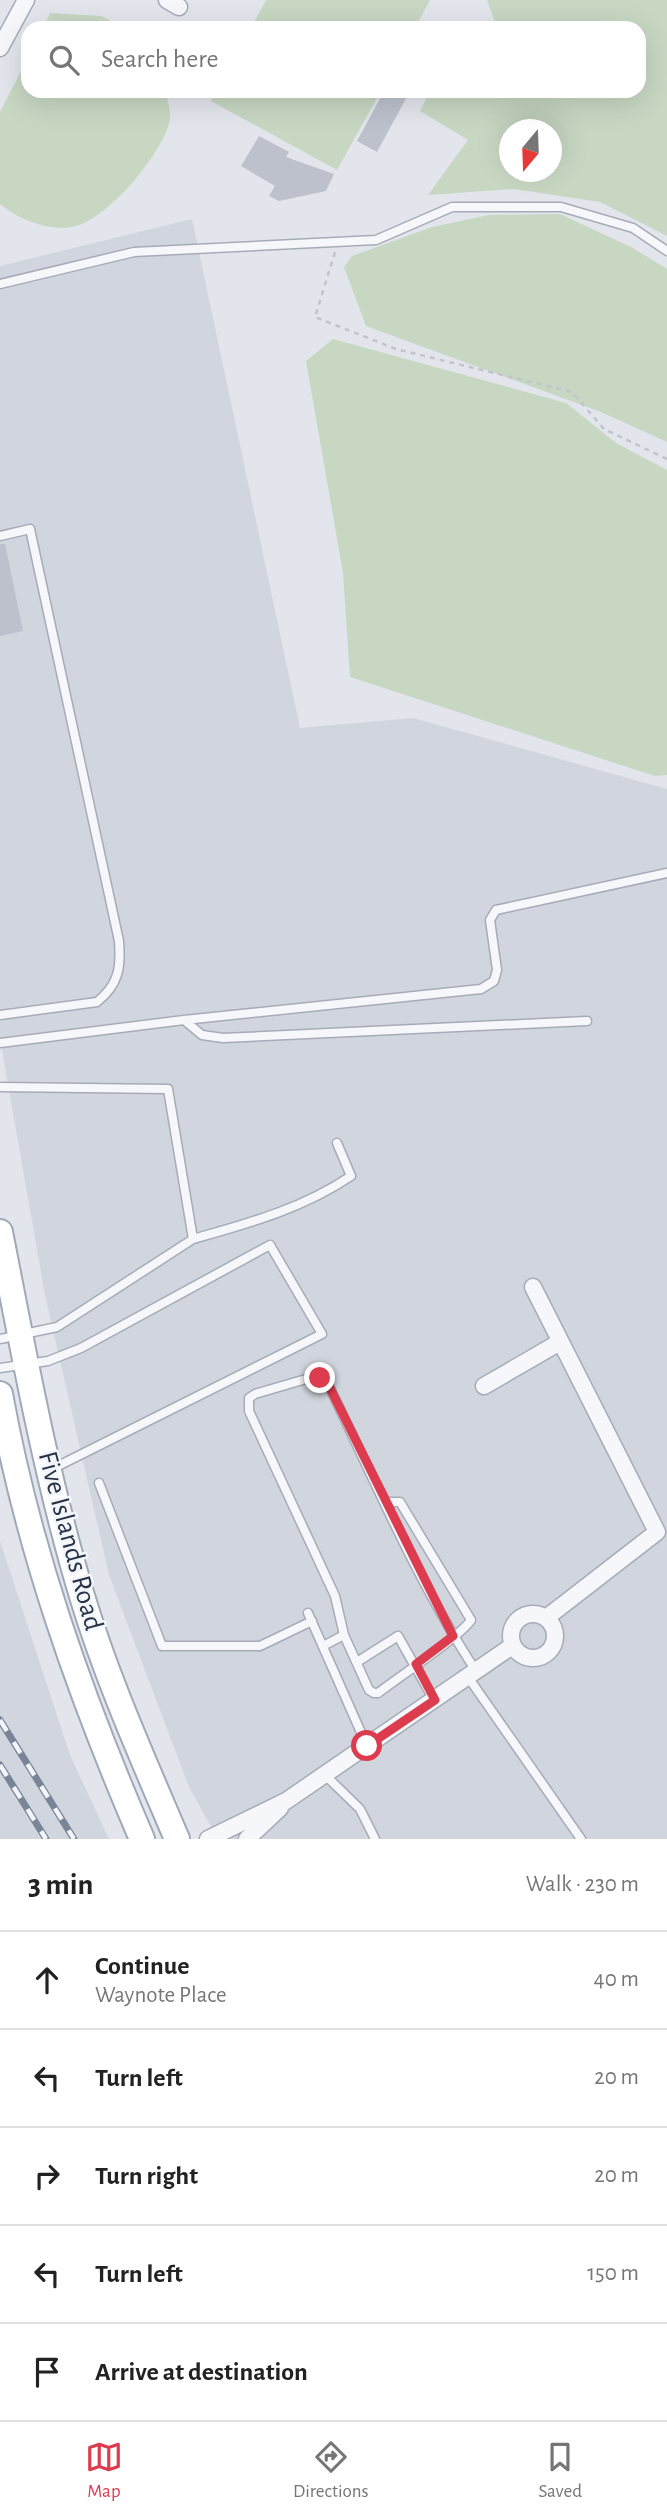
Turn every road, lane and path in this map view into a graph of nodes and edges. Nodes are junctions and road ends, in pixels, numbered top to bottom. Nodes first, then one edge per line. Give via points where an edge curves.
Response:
1 (26, 0) edge
2 (0, 48) edge
3 (338, 243) junction
4 (667, 251) edge
5 (0, 284) edge
6 (667, 459) edge
7 (0, 536) edge
8 (667, 873) edge
9 (0, 1015) edge
10 (184, 1020) junction
11 (587, 1021) dead end
12 (0, 1043) edge
13 (0, 1087) edge
14 (337, 1143) dead end
15 (0, 1232) edge
16 (193, 1238) junction
17 (533, 1287) dead end
18 (10, 1337) edge
19 (561, 1342) junction
20 (26, 1364) junction
21 (0, 1368) edge
22 (484, 1386) dead end
23 (0, 1394) edge
24 (50, 1471) junction
25 (99, 1483) dead end
26 (385, 1502) junction
27 (662, 1533) edge
28 (546, 1618) junction
29 (344, 1634) junction
30 (453, 1636) junction
31 (323, 1646) junction
32 (512, 1646) junction
33 (356, 1662) junction
34 (416, 1664) junction
35 (472, 1674) junction
36 (435, 1700) junction
37 (367, 1746) junction
38 (325, 1775) junction
39 (286, 1801) junction
40 (142, 1839) edge
41 (177, 1839) edge
42 (208, 1839) edge
43 (247, 1839) edge
44 (375, 1839) edge
45 (581, 1839) edge

1 - 2 street
3 - 4 lane via 376,240 452,207 561,207 633,228
3 - 5 lane via 134,252
3 - 6 path via 315,317 396,349 572,392 604,429
7 - 9 lane via 30,529 121,963 117,980 97,1002
8 - 10 lane via 496,910 490,920 496,976 481,989
10 - 11 lane via 202,1035 223,1038
10 - 12 lane
13 - 16 lane via 168,1089
14 - 16 lane via 351,1176 322,1195 259,1221
15 - 18 main road, Five Islands Road
16 - 18 lane via 57,1327
17 - 19 street
18 - 20 main road, Five Islands Road
19 - 22 street
19 - 27 street
20 - 21 lane
20 - 24 main road, Five Islands Road
20 - 24 lane via 81,1348 270,1245 322,1334
23 - 40 main road, Five Islands Road via 28,1524 53,1610
24 - 41 main road, Five Islands Road via 105,1665
25 - 31 lane via 162,1646 260,1646 310,1617
26 - 29 lane via 327,1382 313,1377 249,1398 249,1411 340,1608
26 - 30 lane
26 - 30 lane via 400,1502 470,1616 469,1624
27 - 28 street
28 - 32 street via 531,1614 517,1620 510,1634
28 - 32 street via 555,1637 551,1648 540,1657 523,1657
29 - 31 lane
29 - 33 lane
30 - 34 lane
30 - 35 lane
31 - 37 lane
32 - 35 street
33 - 34 lane via 398,1636
33 - 34 lane via 374,1693
34 - 36 lane
35 - 36 street
35 - 45 lane
36 - 37 street
37 - 38 street
38 - 39 street
38 - 44 lane via 360,1809
39 - 42 street
39 - 43 street

